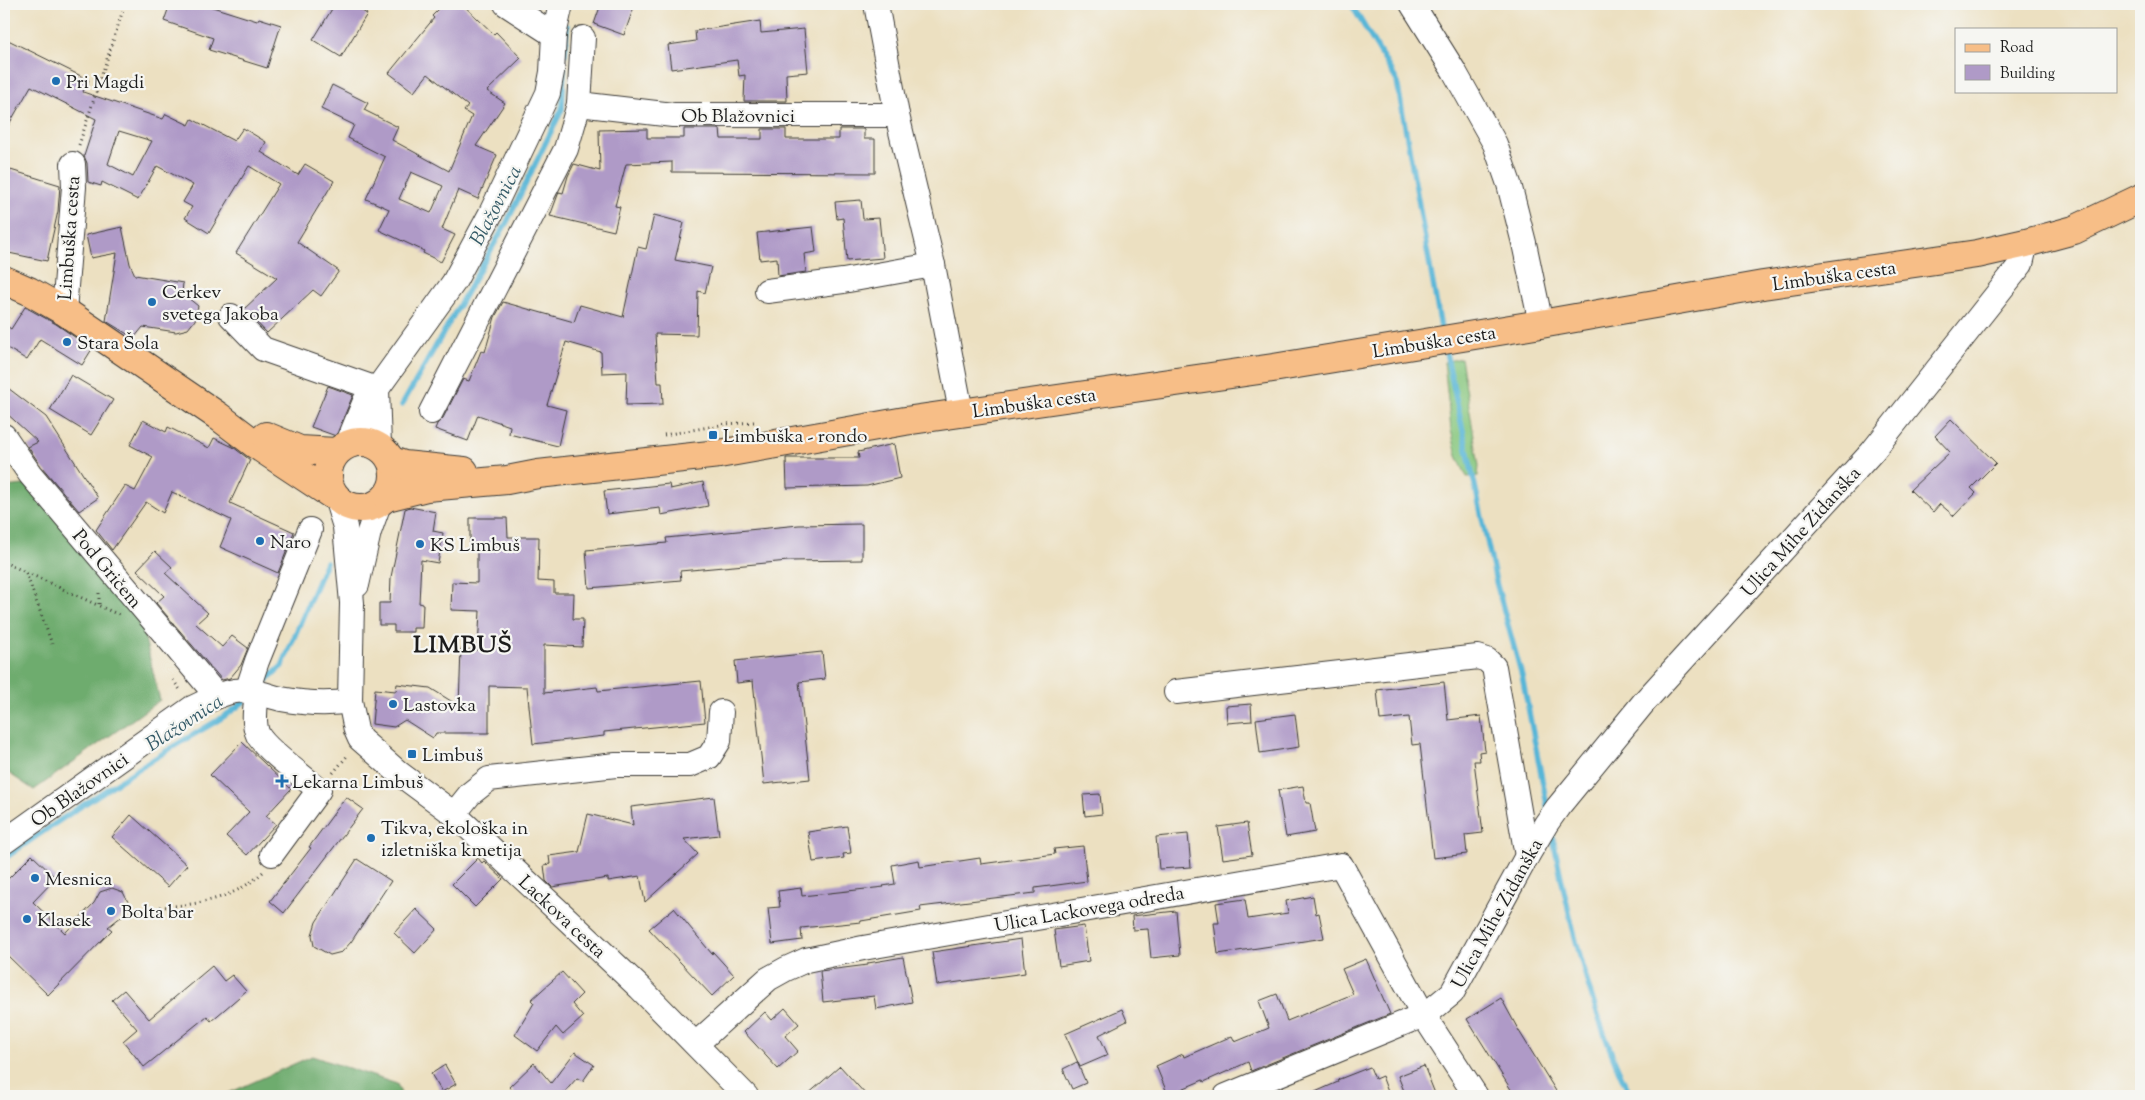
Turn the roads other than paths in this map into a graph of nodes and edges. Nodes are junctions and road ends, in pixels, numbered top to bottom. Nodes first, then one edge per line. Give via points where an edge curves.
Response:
1 (506, 4) edge
2 (561, 4) edge
3 (876, 4) edge
4 (1412, 4) edge
5 (554, 35) junction
6 (583, 38) dead end
7 (579, 104) junction
8 (897, 115) junction
9 (72, 164) road end
10 (2141, 198) edge
11 (505, 225) junction
12 (2026, 243) junction
13 (933, 265) junction
14 (4, 280) edge
15 (767, 291) dead end
16 (64, 311) junction
17 (231, 316) dead end
18 (1541, 324) junction
19 (377, 389) junction
20 (431, 412) dead end
21 (961, 412) junction
22 (218, 416) junction
23 (4, 436) edge
24 (342, 448) junction
25 (385, 454) junction
26 (538, 474) junction
27 (335, 498) junction
28 (383, 501) junction
29 (310, 530) dead end
30 (352, 603) junction
31 (1176, 692) dead end
32 (242, 696) junction
33 (350, 701) junction
34 (721, 712) dead end
35 (454, 814) junction
36 (4, 842) edge
37 (272, 854) road end
38 (1527, 856) junction
39 (1424, 1016) junction
40 (696, 1044) junction
41 (746, 1096) edge
42 (1226, 1096) edge
43 (1476, 1096) edge

1 - 5 street
2 - 5 street
3 - 8 street
4 - 18 street via 1495,144 1524,243
5 - 11 street via 548,93
6 - 7 street
7 - 8 street, Ob Blažovnici via 673,115
7 - 11 street via 566,149
8 - 13 street
9 - 16 street, Limbuška cesta via 74,186
10 - 12 main road, Limbuška cesta via 2074,230
11 - 19 street via 454,282
11 - 20 street
12 - 18 main road, Limbuška cesta via 1977,254 1763,285
12 - 38 street, Ulica Mihe Zidanška via 2020,264 1872,452 1645,701 1552,816
13 - 15 street
13 - 21 street
14 - 16 main road, Limbuška cesta
16 - 22 main road, Limbuška cesta
17 - 19 street via 263,349
18 - 21 main road, Limbuška cesta via 1273,368
19 - 24 street via 365,401
19 - 25 street
21 - 26 main road, Limbuška cesta via 719,454
22 - 24 main road via 300,450 311,452
22 - 27 main road
23 - 32 street, Pod Gričem via 30,474
24 - 25 main road via 367,442
24 - 27 main road via 330,461 327,470 327,481
25 - 26 main road via 453,470
25 - 28 main road via 394,481
26 - 28 main road via 427,487
27 - 28 main road via 357,508
27 - 30 street via 346,535
28 - 30 street via 369,532
29 - 32 street
30 - 33 street, Lackova cesta
31 - 38 street via 1478,657 1487,660 1494,667
32 - 33 street via 333,704
32 - 36 street, Ob Blažovnici via 192,708
32 - 37 street via 266,745 319,790
33 - 35 street, Lackova cesta via 360,739
34 - 35 street via 719,742 709,757 690,765 616,765 489,779 470,794
35 - 40 street, Lackova cesta
38 - 39 street, Ulica Mihe Zidanška via 1452,993
39 - 40 street, Ulica Lackovega odreda via 1340,865 806,960 768,979
39 - 42 street, Ulica Mihe Zidanška
39 - 43 street
40 - 41 street, Lackova cesta

